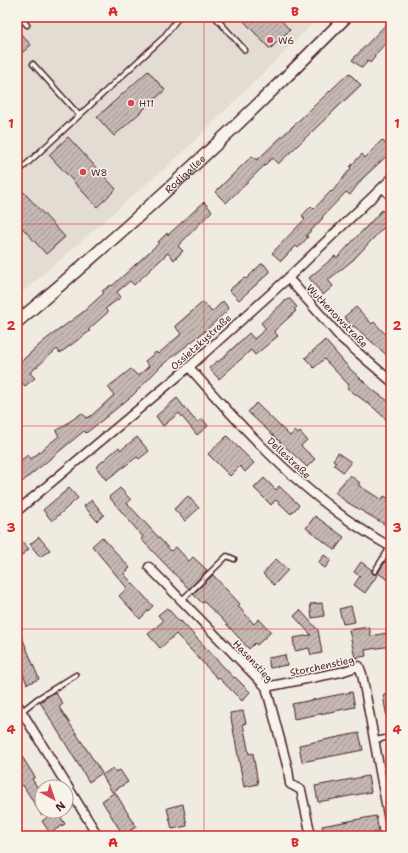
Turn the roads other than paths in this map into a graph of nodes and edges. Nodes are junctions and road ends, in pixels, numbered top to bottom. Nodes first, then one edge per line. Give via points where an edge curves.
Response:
1 (20, 17) edge
2 (179, 17) edge
3 (215, 17) edge
4 (346, 17) edge
5 (27, 25) dead end
6 (245, 50) dead end
7 (33, 64) dead end
8 (79, 116) junction
9 (17, 173) edge
10 (391, 179) edge
11 (383, 188) junction
12 (391, 196) edge
13 (288, 278) junction
14 (17, 322) edge
15 (189, 367) junction
16 (391, 381) edge
17 (17, 511) edge
18 (391, 547) edge
19 (234, 559) dead end
20 (149, 567) dead end
21 (375, 571) dead end
22 (182, 600) junction
23 (76, 675) dead end
24 (266, 687) junction
25 (17, 704) edge
26 (22, 711) junction
27 (391, 737) edge
28 (375, 740) junction
29 (391, 831) edge
30 (98, 836) edge
31 (312, 836) edge

1 - 5 lane
2 - 8 lane via 163,38
3 - 6 lane
4 - 14 main road, Rodigallee via 187,172
7 - 8 lane
8 - 9 lane
10 - 11 street, Ossietzkystraße
11 - 12 street
11 - 13 street, Ossietzkystraße
13 - 15 street, Ossietzkystraße
13 - 16 street, Wuthenowstraße via 341,338
15 - 17 street, Ossietzkystraße
15 - 18 street, Dellestraße via 263,449 316,497 367,534
18 - 21 lane
19 - 22 lane via 227,556
20 - 22 street, Hasenstieg
22 - 24 street, Hasenstieg
23 - 26 lane
24 - 28 street, Storchenstieg via 359,666
24 - 31 street, Hasenstieg via 290,784 301,790
25 - 26 street
26 - 30 street
27 - 28 lane
28 - 29 street, Storchenstieg

